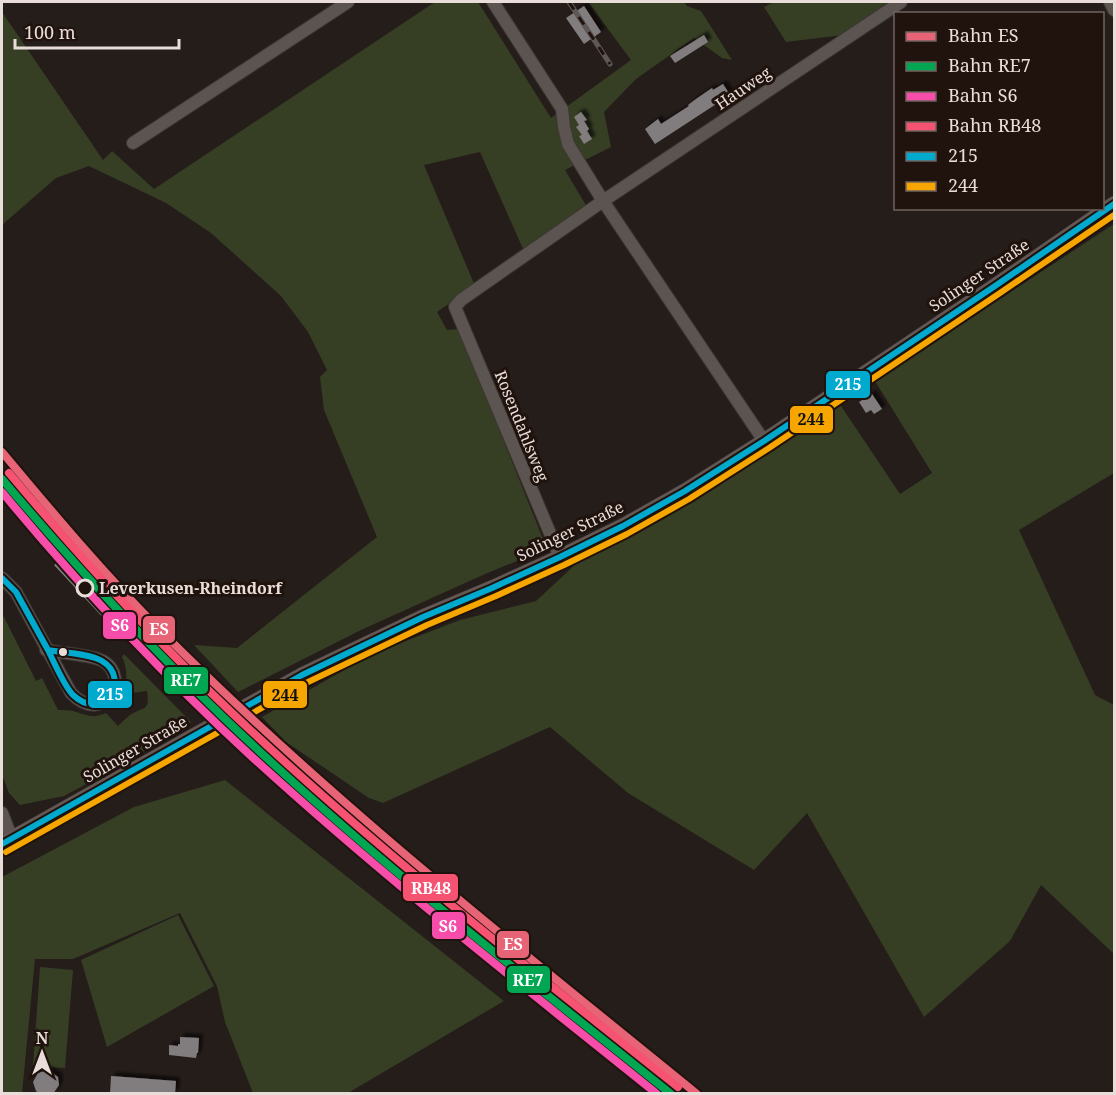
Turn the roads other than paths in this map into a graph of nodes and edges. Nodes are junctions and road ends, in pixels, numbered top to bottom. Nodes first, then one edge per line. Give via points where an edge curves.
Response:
1 (348, 2) edge
2 (494, 2) edge
3 (901, 2) edge
4 (1110, 2) edge
5 (1114, 10) edge
6 (133, 143) dead end
7 (603, 201) junction
8 (1114, 204) edge
9 (455, 307) joint
10 (764, 441) junction
11 (560, 557) junction
12 (2, 578) edge
13 (46, 650) junction
14 (2, 813) edge
15 (7, 842) edge

1 - 6 street
2 - 7 street via 562,109 568,144
3 - 7 street, Hauweg
4 - 5 street
7 - 9 street, Hauweg
7 - 10 street
8 - 10 main road, Solinger Straße
9 - 11 street, Rosendahlsweg
10 - 11 main road, Solinger Straße via 686,491
11 - 15 main road, Solinger Straße via 302,675
12 - 13 street via 16,592
13 - 13 street via 77,699 96,704 112,694 114,677 103,661
14 - 15 street, Solinger Straße

